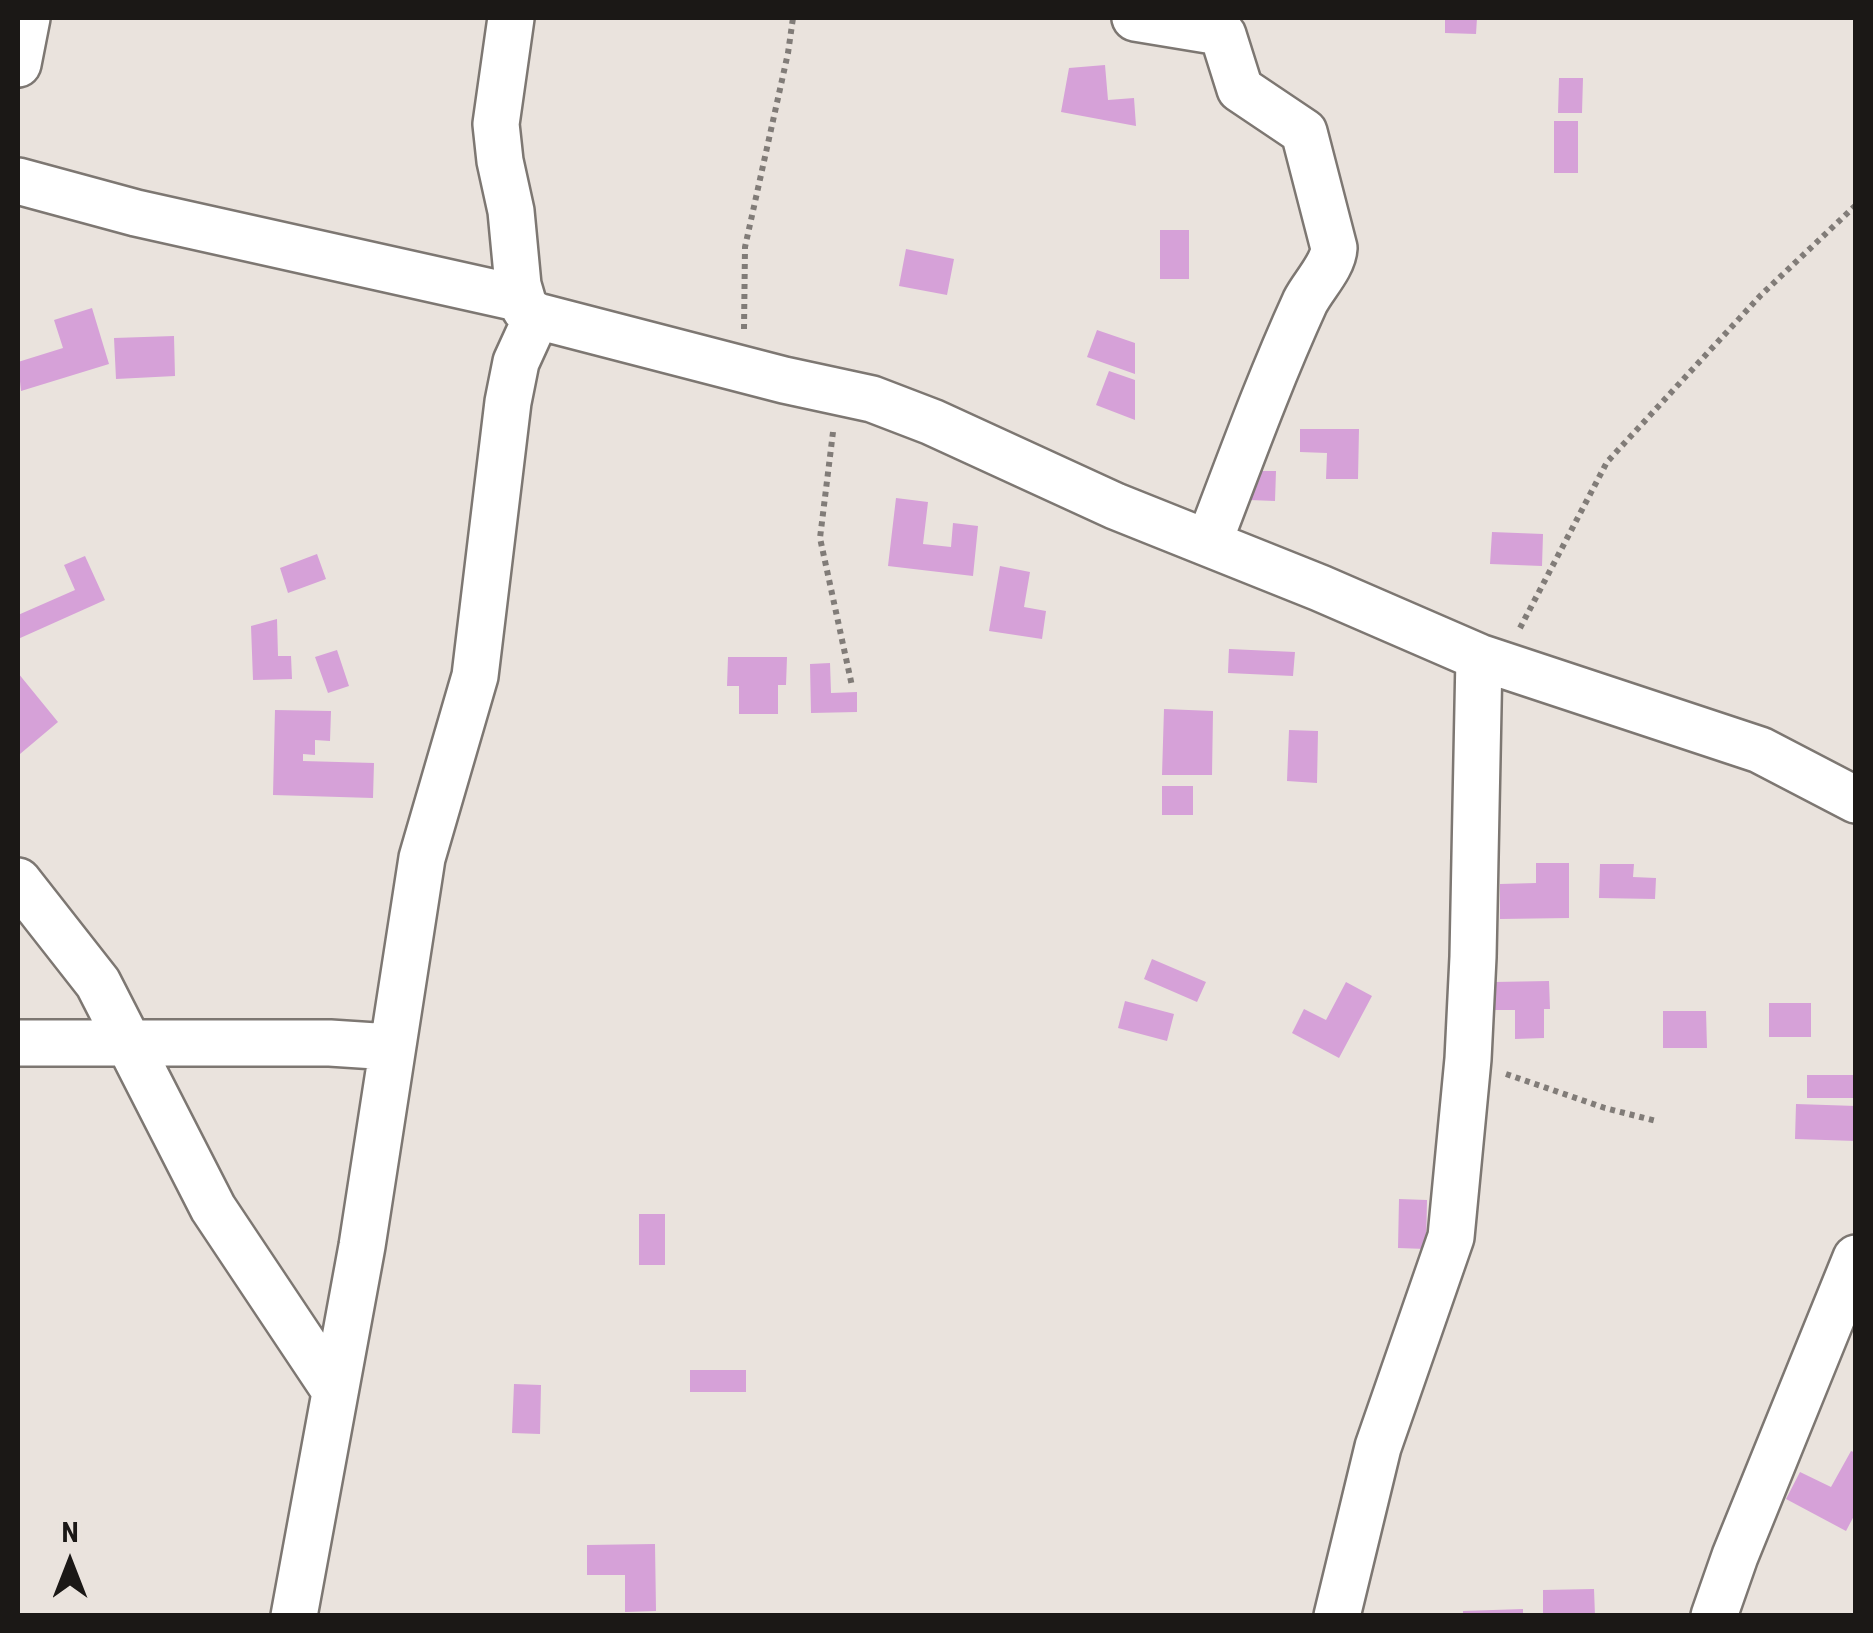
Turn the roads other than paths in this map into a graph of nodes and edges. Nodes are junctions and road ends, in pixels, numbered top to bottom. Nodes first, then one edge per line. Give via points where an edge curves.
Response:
1 (28, 18) edge
2 (510, 18) edge
3 (1135, 18) edge
4 (18, 64) edge
5 (18, 180) edge
6 (529, 308) junction
7 (1209, 542) junction
8 (1490, 661) junction
9 (1856, 800) edge
10 (18, 880) edge
11 (18, 1043) edge
12 (130, 1043) junction
13 (391, 1047) junction
14 (1856, 1258) edge
15 (335, 1391) junction
16 (294, 1616) edge
17 (1337, 1616) edge
18 (1714, 1616) edge

1 - 4 street
2 - 6 street via 496,124
3 - 7 street via 1223,35 1240,89 1304,132 1334,248 1268,383
5 - 6 street
6 - 7 street via 872,399
6 - 13 street via 508,402 475,676 422,858
7 - 8 street
8 - 9 street via 1760,750
8 - 17 street via 1451,1236 1378,1447
10 - 12 street via 98,983
11 - 12 street
12 - 13 street
12 - 15 street via 213,1208
13 - 15 street
14 - 18 street
15 - 16 street

